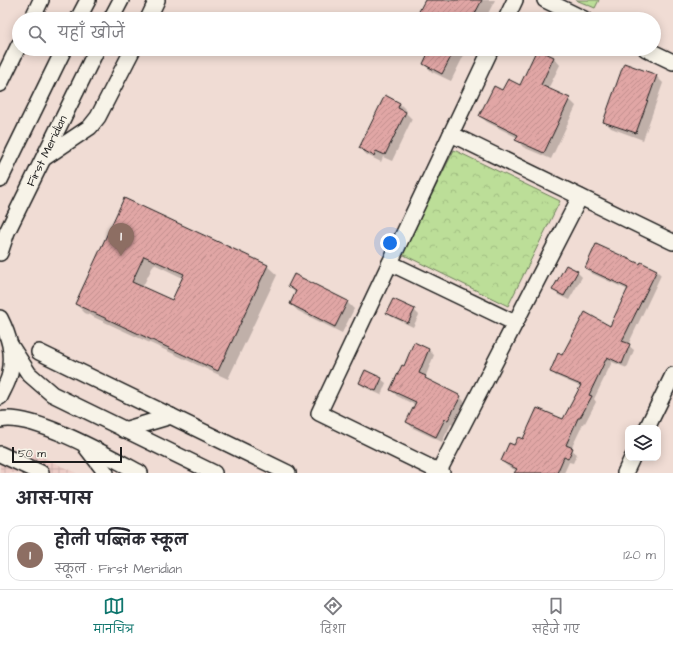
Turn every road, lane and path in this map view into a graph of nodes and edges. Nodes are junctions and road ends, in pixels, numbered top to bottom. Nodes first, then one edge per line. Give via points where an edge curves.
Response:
1 (41, 0) edge
2 (88, 0) edge
3 (121, 0) edge
4 (157, 0) edge
5 (515, 0) edge
6 (545, 0) edge
7 (35, 12) edge
8 (82, 12) edge
9 (115, 12) edge
10 (151, 12) edge
11 (509, 12) edge
12 (570, 12) edge
13 (14, 56) edge
14 (61, 56) edge
15 (94, 56) edge
16 (129, 56) edge
17 (489, 56) edge
18 (661, 56) edge
19 (673, 62) edge
20 (0, 84) edge
21 (451, 134) junction
22 (42, 160) junction
23 (0, 180) edge
24 (580, 197) junction
25 (673, 242) edge
26 (0, 253) edge
27 (390, 263) junction
28 (0, 318) edge
29 (515, 323) junction
30 (11, 346) junction
31 (39, 352) dead end
32 (673, 375) edge
33 (0, 397) edge
34 (171, 416) junction
35 (0, 420) edge
36 (648, 425) edge
37 (124, 430) junction
38 (84, 444) junction
39 (0, 454) edge
40 (631, 461) edge
41 (441, 472) edge
42 (41, 473) edge
43 (106, 473) edge
44 (140, 473) edge
45 (214, 473) edge
46 (288, 473) edge
47 (625, 473) edge

1 - 7 street
2 - 8 street
3 - 9 street
4 - 10 street
5 - 11 street
6 - 12 street
13 - 20 street
14 - 23 street
15 - 22 street, First Meridian
16 - 22 street via 98,117 90,127
17 - 21 street
18 - 19 street
21 - 24 street
21 - 27 street
22 - 26 street, First Meridian via 7,232
24 - 25 street
24 - 29 street
27 - 29 street
27 - 41 street via 318,413
28 - 30 street
29 - 41 street
30 - 33 street via 10,374
30 - 37 street via 29,374 52,394
31 - 34 street
32 - 36 street
34 - 37 street
34 - 46 street
35 - 38 street via 8,418 44,426
37 - 45 street
38 - 43 street
38 - 44 street
39 - 42 street
40 - 47 street

